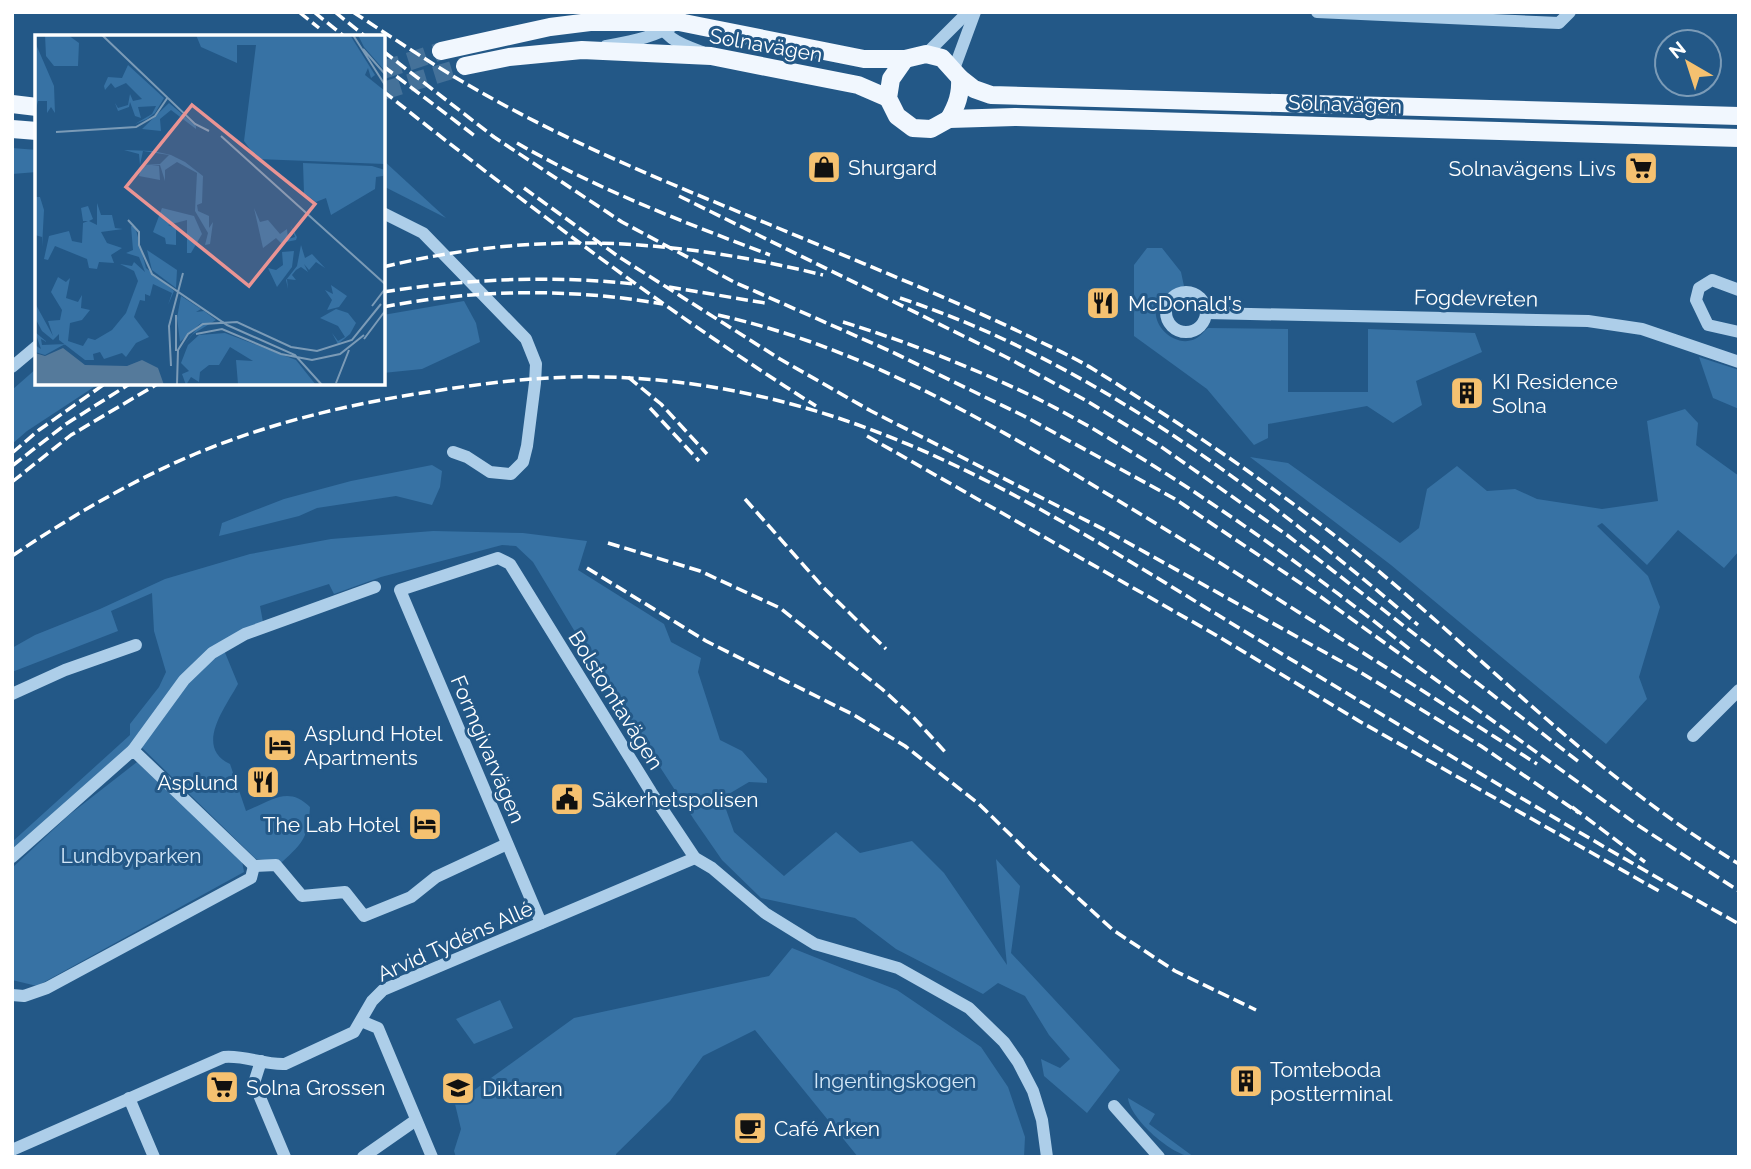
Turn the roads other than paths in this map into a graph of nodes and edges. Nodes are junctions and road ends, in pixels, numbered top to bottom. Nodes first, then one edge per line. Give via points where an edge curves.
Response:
1 (968, 12) edge
2 (975, 12) edge
3 (1317, 12) edge
4 (1570, 12) edge
5 (681, 15) edge
6 (659, 22) edge
7 (582, 50) junction
8 (441, 51) tunnel mouth
9 (926, 54) junction
10 (711, 55) junction
11 (905, 59) junction
12 (465, 66) tunnel mouth
13 (957, 73) junction
14 (888, 98) junction
15 (12, 104) edge
16 (35, 107) edge
17 (1739, 116) edge
18 (949, 119) junction
19 (12, 130) edge
20 (35, 131) edge
21 (1739, 138) edge
22 (385, 214) edge
23 (1739, 290) edge
24 (1206, 313) dead end
25 (1739, 332) edge
26 (35, 348) edge
27 (1739, 362) edge
28 (12, 367) edge
29 (453, 452) dead end
30 (375, 587) dead end
31 (400, 590) joint
32 (136, 645) dead end
33 (1739, 690) edge
34 (12, 694) edge
35 (1693, 736) dead end
36 (133, 750) junction
37 (507, 844) junction
38 (12, 857) edge
39 (695, 858) junction
40 (254, 866) junction
41 (541, 923) junction
42 (12, 995) edge
43 (361, 1021) junction
44 (261, 1061) junction
45 (129, 1098) junction
46 (1114, 1106) dead end
47 (416, 1120) junction
48 (12, 1150) edge
49 (154, 1157) edge
50 (285, 1157) edge
51 (363, 1157) edge
52 (432, 1157) edge
53 (1047, 1157) edge
54 (1159, 1157) edge

1 - 9 street
2 - 13 street
3 - 4 street via 1559,23
5 - 6 main road, Solnavägen
5 - 11 main road, Solnavägen via 723,30 864,59
6 - 7 street via 638,40
6 - 8 main road, Solnavägen via 550,27
6 - 10 street via 672,40
7 - 10 main road, Solnavägen
7 - 12 main road, Solnavägen
9 - 11 main road, Solnavägen
9 - 13 main road, Solnavägen via 942,58
10 - 14 main road, Solnavägen via 858,85
11 - 14 main road via 891,79
13 - 17 main road, Solnavägen via 974,89 991,95
13 - 18 main road via 961,89
14 - 18 main road, Solnavägen via 897,116 913,128 931,129
15 - 16 main road
18 - 21 main road, Solnavägen via 1015,117
19 - 20 main road
22 - 29 street via 422,233 454,264 526,339 536,364 523,462 511,474 490,472
23 - 25 street via 1712,280 1699,288 1696,300 1708,325
24 - 27 street, Fogdevreten via 1588,321 1643,329
26 - 28 street
30 - 36 street via 245,634 212,653 184,680
31 - 37 street, Formgivarvägen
31 - 39 street, Bolstomtavägen via 498,558 510,564
32 - 34 street
33 - 35 street
36 - 38 street
36 - 40 street
37 - 40 street via 436,877 411,897 364,916 345,892 302,895 276,865
37 - 41 street, Formgivarvägen
39 - 41 street, Arvid Tydéns Allé
39 - 53 street, Bolstomtavägen via 765,913 815,944 898,968 969,1008 1018,1062 1042,1120
40 - 42 street via 251,878 82,971 24,996
41 - 43 street, Arvid Tydéns Allé via 383,990
43 - 44 street, Arvid Tydéns Allé via 354,1032 285,1064
43 - 47 street via 378,1028
44 - 45 street, Arvid Tydéns Allé via 224,1057
44 - 50 street via 254,1083
45 - 48 street, Arvid Tydéns Allé
45 - 49 street
46 - 54 street
47 - 51 street
47 - 52 street

